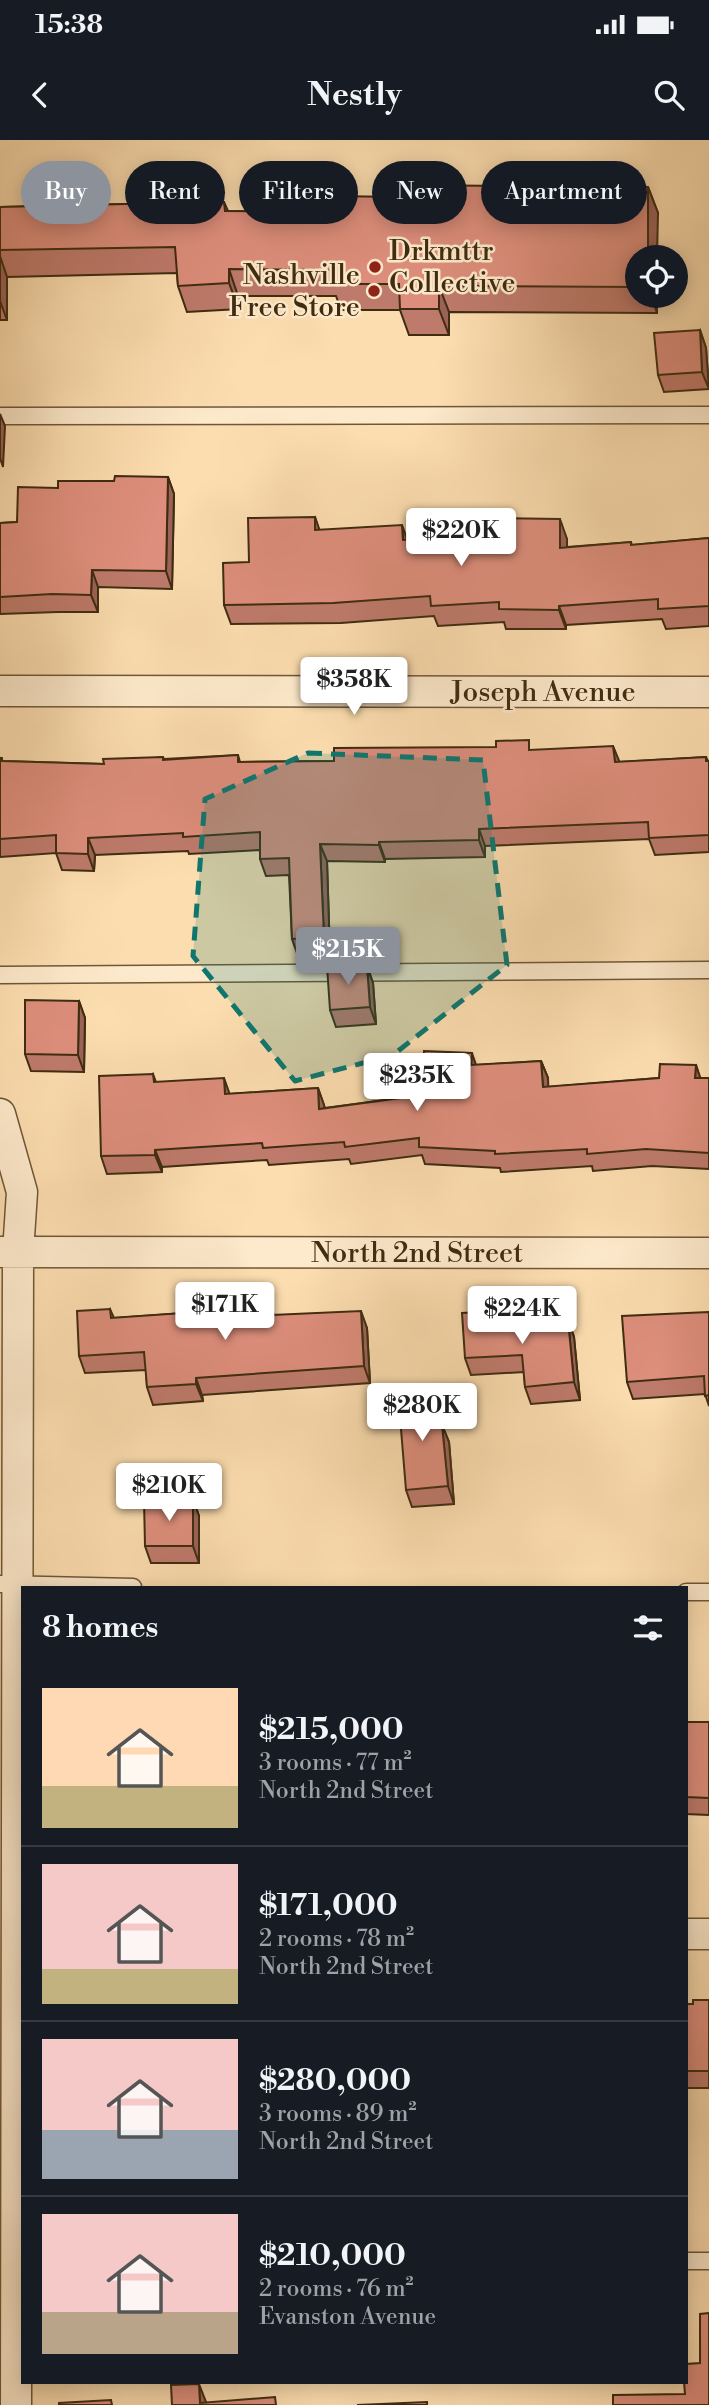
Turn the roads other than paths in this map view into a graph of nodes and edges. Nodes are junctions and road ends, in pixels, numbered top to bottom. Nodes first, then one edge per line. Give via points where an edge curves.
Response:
1 (709, 415) edge
2 (0, 416) edge
3 (0, 691) edge
4 (709, 692) edge
5 (709, 970) edge
6 (0, 975) edge
7 (0, 1114) edge
8 (9, 1252) edge
9 (709, 1253) edge
10 (9, 1584) edge
11 (92, 1586) edge
12 (688, 1592) edge
13 (709, 1592) edge
14 (688, 1934) edge
15 (709, 1934) edge
16 (13, 1936) edge
17 (13, 2259) edge
18 (688, 2261) edge
19 (709, 2261) edge
20 (16, 2405) edge

1 - 2 lane
3 - 4 street, Joseph Avenue
5 - 6 lane
7 - 8 street via 22,1192
8 - 9 street, North 2nd Street
8 - 10 street
10 - 11 lane
10 - 16 street
12 - 13 lane
14 - 15 street
16 - 17 street
17 - 20 street
18 - 19 lane

